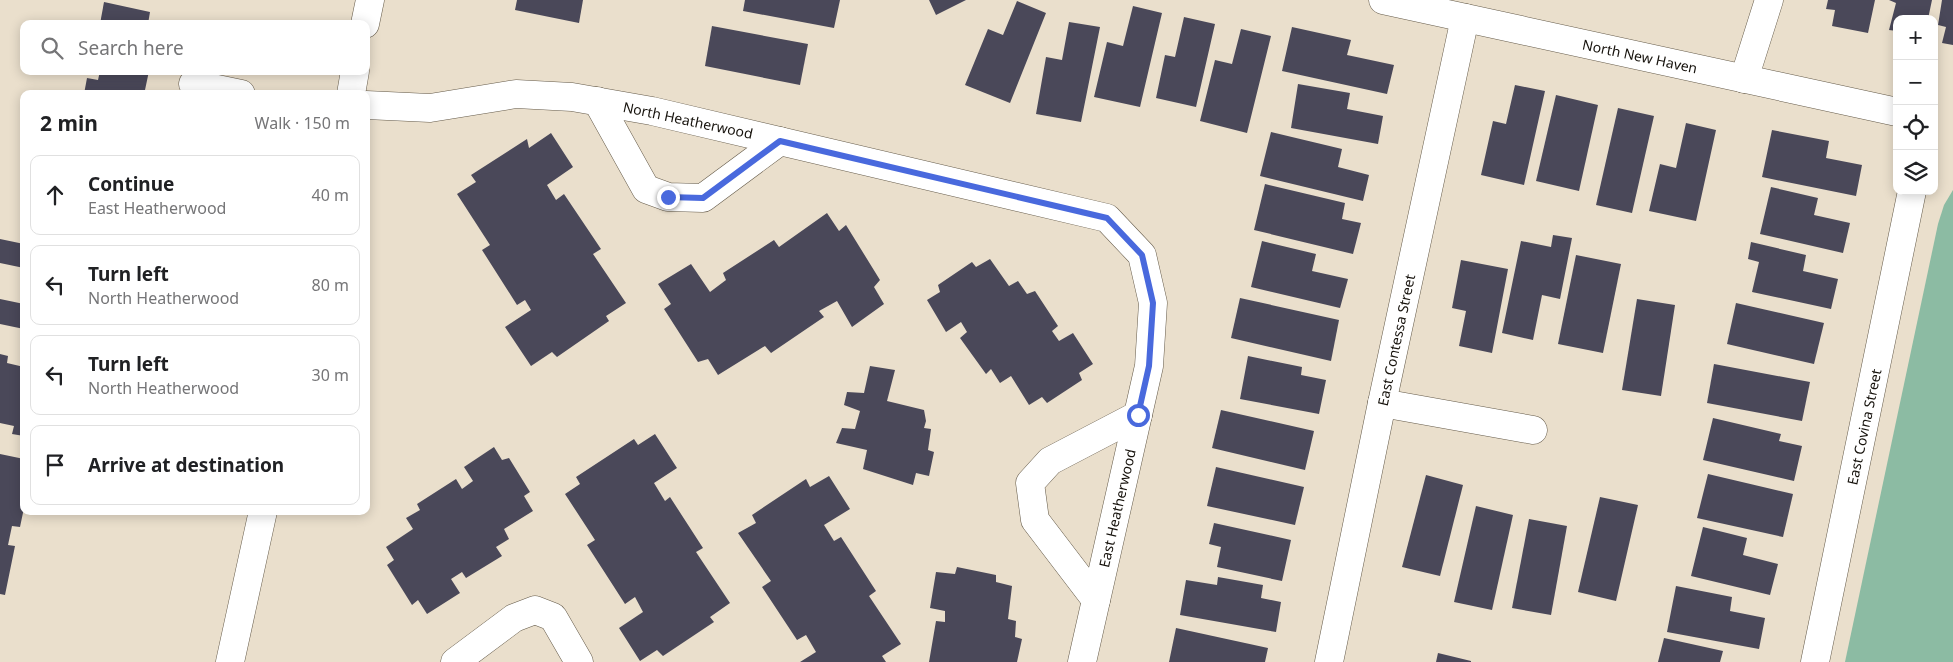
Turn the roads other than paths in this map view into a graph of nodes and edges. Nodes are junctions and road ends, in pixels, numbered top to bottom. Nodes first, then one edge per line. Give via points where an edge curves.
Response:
1 (370, 0) edge
2 (1383, 0) edge
3 (1769, 0) edge
4 (1465, 18) junction
5 (366, 20) edge
6 (354, 75) edge
7 (1744, 79) junction
8 (193, 84) dead end
9 (222, 90) edge
10 (351, 90) edge
11 (597, 101) junction
12 (370, 105) edge
13 (1893, 111) edge
14 (780, 141) junction
15 (1911, 195) edge
16 (1142, 255) joint
17 (1382, 403) junction
18 (1138, 415) junction
19 (1533, 430) dead end
20 (262, 515) edge
21 (1096, 600) junction
22 (230, 662) edge
23 (455, 662) edge
24 (579, 662) edge
25 (1082, 662) edge
26 (1329, 662) edge
27 (1815, 662) edge

1 - 5 street
2 - 4 street, North New Haven
3 - 7 street
4 - 7 street, North New Haven
4 - 17 street, East Contessa Street
6 - 10 street
7 - 13 street, North New Haven
8 - 9 street
11 - 12 street, North Heatherwood via 516,94 430,108
11 - 14 street, North Heatherwood
11 - 14 street, North Heatherwood via 646,189 668,197 703,198
14 - 16 street, North Heatherwood via 1107,218
15 - 27 street, East Covina Street
16 - 18 street, East Heatherwood via 1153,303 1149,366
17 - 19 street
17 - 26 street, East Contessa Street
18 - 21 street, East Heatherwood
18 - 21 street via 1050,462 1030,482 1035,520
20 - 22 street
21 - 25 street, East Heatherwood
23 - 24 street via 514,618 535,610 553,617

